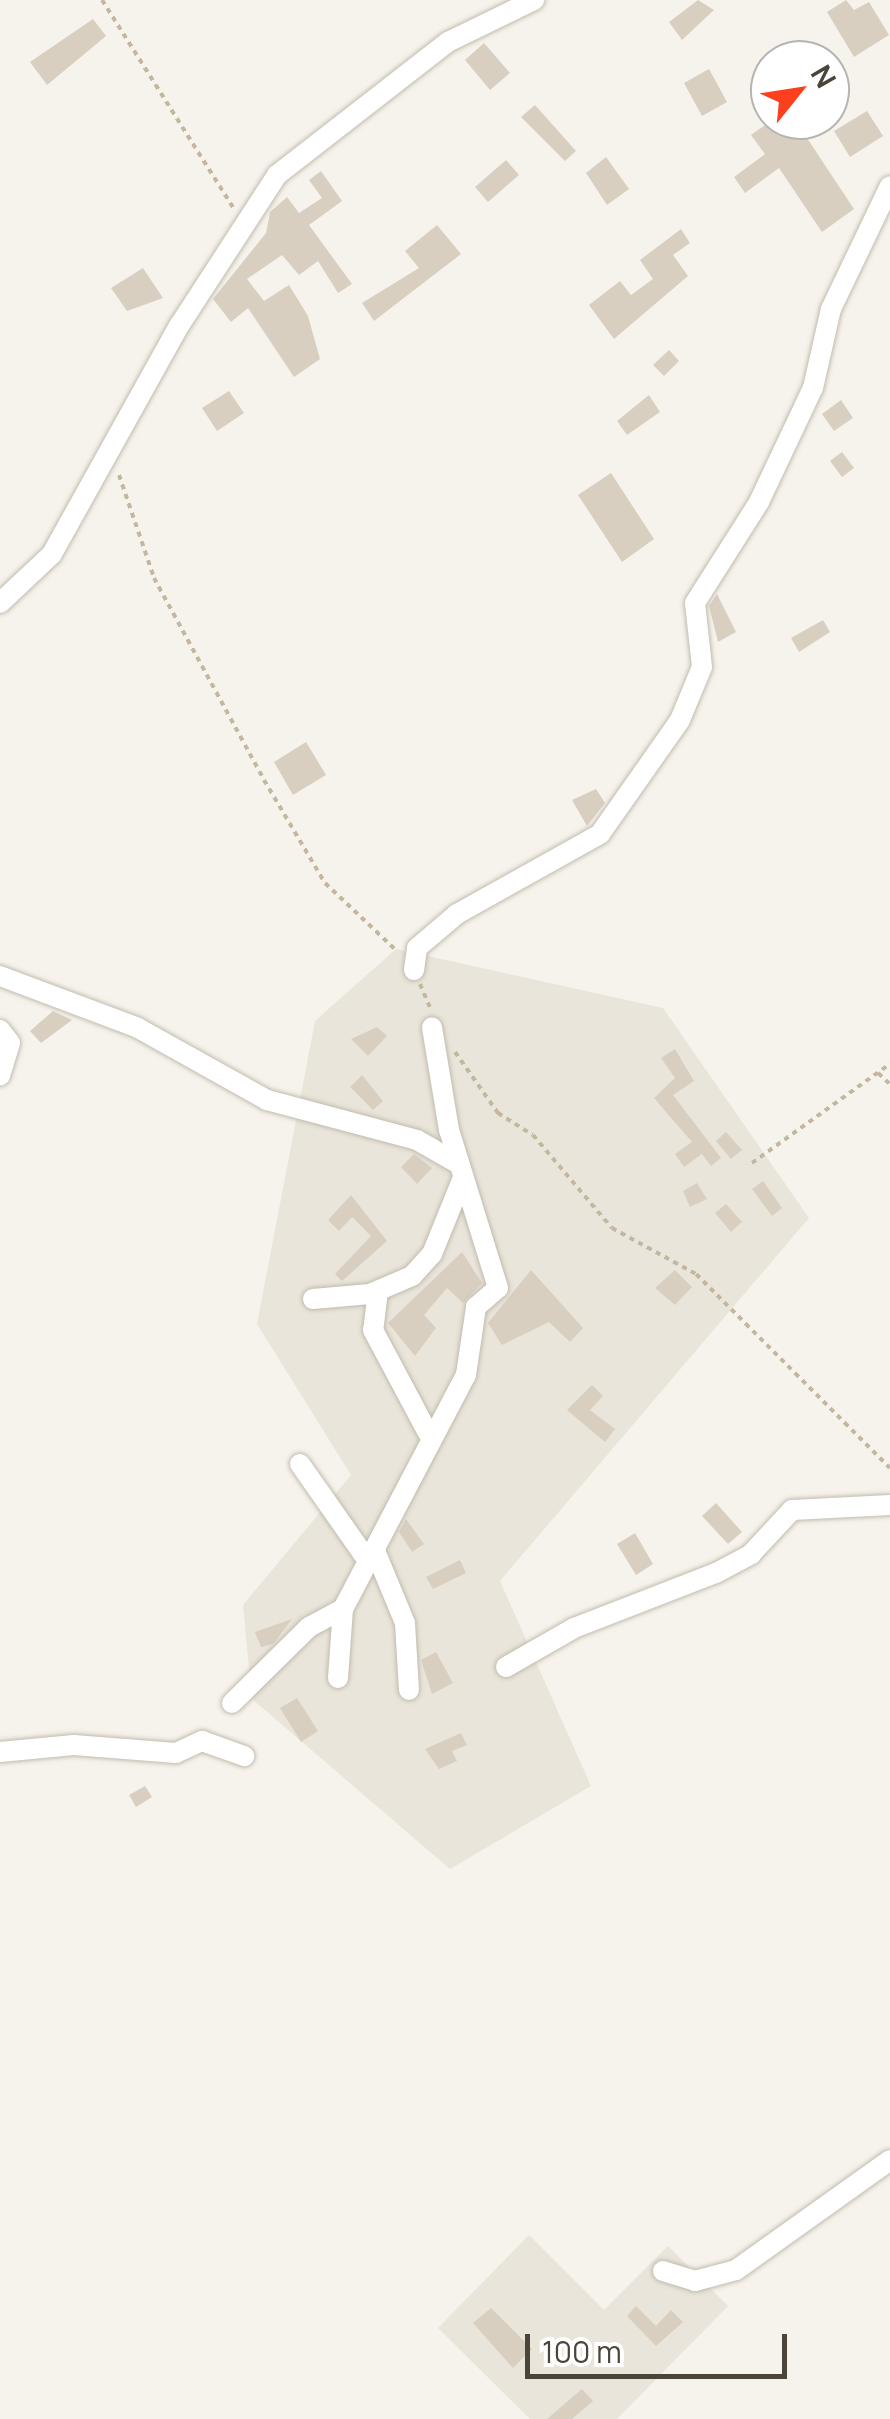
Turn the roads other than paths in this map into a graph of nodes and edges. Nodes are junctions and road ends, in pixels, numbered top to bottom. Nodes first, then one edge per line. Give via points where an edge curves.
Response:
1 (534, 0) edge
2 (505, 7) edge
3 (890, 186) edge
4 (0, 603) edge
5 (414, 970) road end
6 (0, 976) edge
7 (432, 1026) road end
8 (0, 1030) edge
9 (0, 1076) edge
10 (459, 1172) junction
11 (378, 1292) junction
12 (314, 1299) dead end
13 (428, 1433) junction
14 (300, 1464) dead end
15 (890, 1505) edge
16 (376, 1553) junction
17 (343, 1609) junction
18 (506, 1667) dead end
19 (338, 1678) dead end
20 (409, 1690) dead end
21 (232, 1703) dead end
22 (0, 1752) edge
23 (244, 1756) dead end
24 (890, 2160) edge
25 (662, 2271) dead end

1 - 2 street
2 - 4 street via 448,42 277,175 52,554
3 - 5 street via 845,272 813,388 759,502 695,603 702,667 680,720 606,828 458,914 417,948
6 - 10 street via 138,1028 267,1100 417,1140
7 - 10 street
8 - 9 street via 10,1043
10 - 11 street via 432,1254
10 - 13 street via 498,1288 476,1307 466,1375
11 - 12 street
11 - 13 street via 373,1330
13 - 16 street via 428,1457
14 - 16 street via 363,1554
15 - 18 street via 792,1510 751,1554 574,1628
16 - 17 street
16 - 20 street via 406,1622
17 - 19 street
17 - 21 street via 308,1626
22 - 23 street via 74,1745 176,1753 202,1741
24 - 25 street via 772,2252 711,2279

